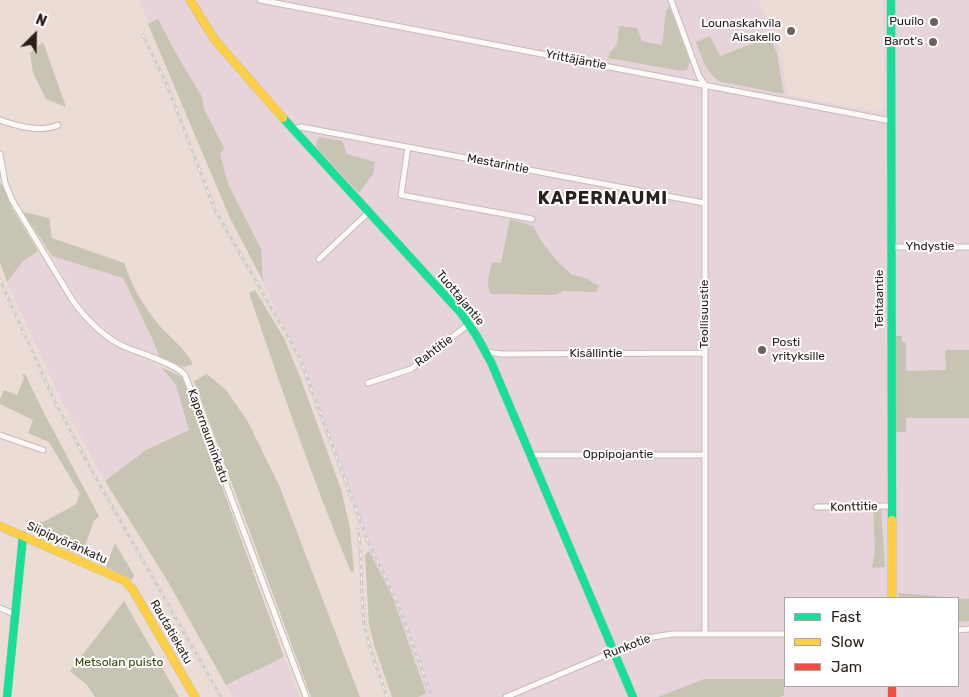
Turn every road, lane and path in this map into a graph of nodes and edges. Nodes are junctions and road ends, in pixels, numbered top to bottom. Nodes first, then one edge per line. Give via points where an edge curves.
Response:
1 (190, 0) edge
2 (260, 0) edge
3 (671, 0) edge
4 (891, 0) edge
5 (704, 85) junction
6 (0, 120) edge
7 (891, 121) junction
8 (58, 125) dead end
9 (292, 129) junction
10 (408, 146) junction
11 (0, 154) edge
12 (704, 203) junction
13 (369, 212) junction
14 (532, 219) dead end
15 (892, 247) junction
16 (969, 247) edge
17 (319, 259) dead end
18 (469, 324) junction
19 (486, 352) junction
20 (705, 353) junction
21 (368, 383) dead end
22 (0, 435) edge
23 (43, 450) dead end
24 (531, 455) junction
25 (705, 455) junction
26 (891, 506) junction
27 (816, 507) dead end
28 (0, 526) edge
29 (23, 536) junction
30 (124, 581) joint
31 (892, 597) edge
32 (0, 608) edge
33 (14, 614) junction
34 (706, 634) junction
35 (784, 634) edge
36 (613, 652) junction
37 (6, 697) edge
38 (195, 697) edge
39 (306, 697) edge
40 (506, 697) edge
41 (633, 697) edge

1 - 9 street, Tuottajantie via 215,40
2 - 5 street, Yrittäjäntie
3 - 5 street, Teollisuustie
4 - 7 street, Tehtaantie
5 - 7 street, Yrittäjäntie
5 - 12 street, Teollisuustie
6 - 8 street via 41,129
7 - 15 street, Tehtaantie
9 - 10 street, Mestarintie via 301,126
9 - 13 street, Tuottajantie
10 - 12 street, Mestarintie
10 - 14 street via 401,195
11 - 39 street, Kapernauminkatu via 12,200 84,315 114,341 174,367 183,372 189,382
12 - 20 street, Teollisuustie
13 - 17 street
13 - 18 street, Tuottajantie
15 - 16 street, Yhdystie
15 - 26 street, Tehtaantie
18 - 19 street, Tuottajantie
18 - 21 street, Rahtitie via 411,369
19 - 20 street, Kisällintie
19 - 24 street, Tuottajantie
20 - 25 street, Teollisuustie
22 - 23 street
24 - 25 street, Oppipojantie
24 - 36 street, Tuottajantie
25 - 34 street, Teollisuustie
26 - 27 street, Konttitie
26 - 31 street, Tehtaantie
28 - 29 street, Siipipyöränkatu
29 - 30 street, Siipipyöränkatu
29 - 33 street
30 - 38 street, Rautatiekatu via 133,590
32 - 33 street
33 - 37 street
34 - 35 street, Runkotie
34 - 36 street, Runkotie via 646,638
36 - 40 street, Runkotie
36 - 41 street, Tuottajantie

